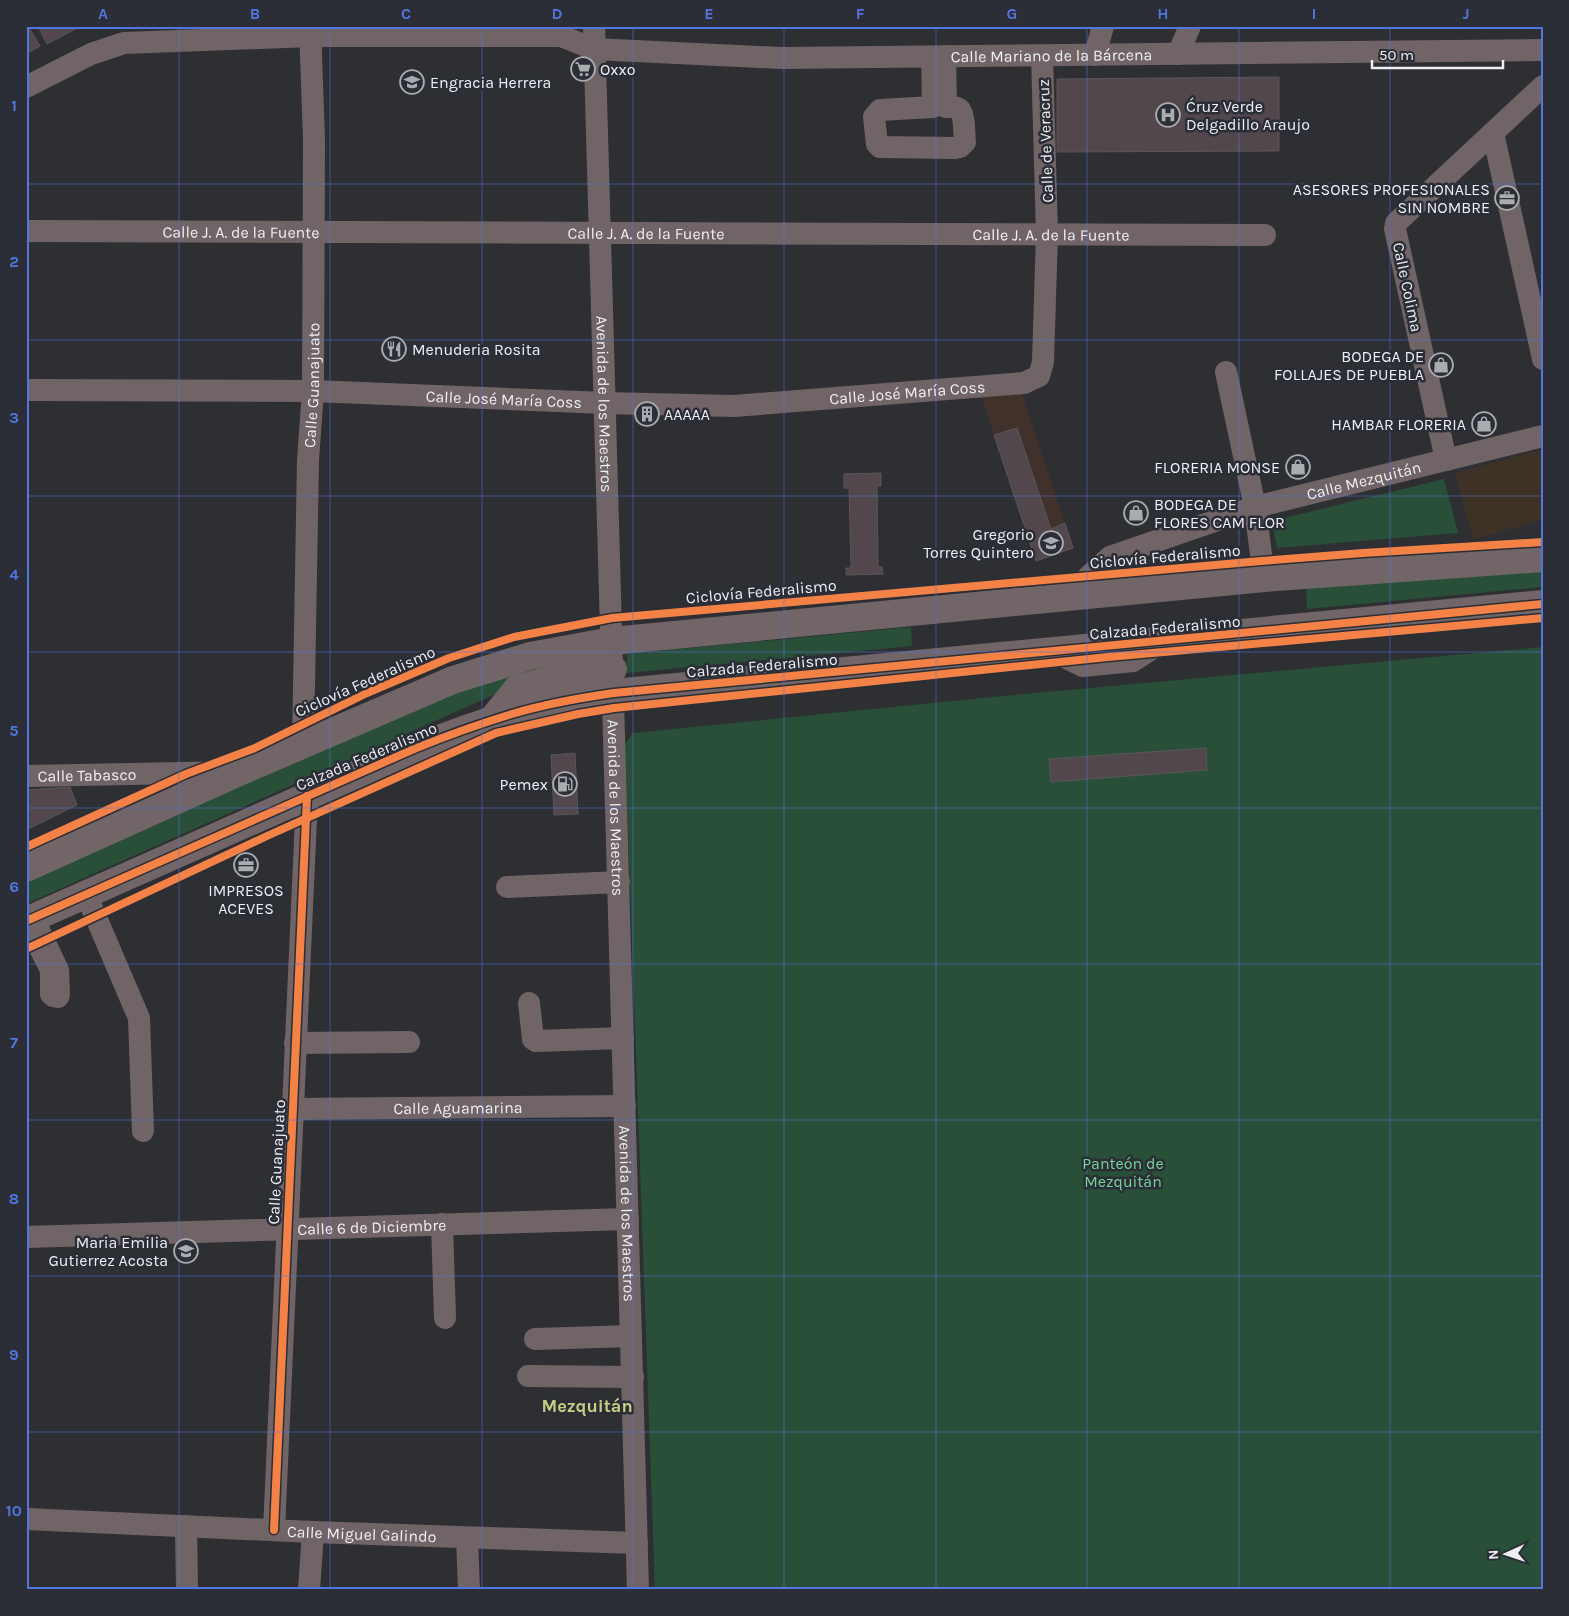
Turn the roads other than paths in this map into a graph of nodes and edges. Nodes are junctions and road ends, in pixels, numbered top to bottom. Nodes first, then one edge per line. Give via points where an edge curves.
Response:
1 (594, 26) edge
2 (1103, 26) edge
3 (1190, 26) edge
4 (310, 31) edge
5 (570, 31) edge
6 (120, 35) edge
7 (594, 48) junction
8 (1543, 50) edge
9 (1178, 54) junction
10 (1095, 55) junction
11 (938, 56) junction
12 (1042, 56) junction
13 (1543, 86) edge
14 (26, 87) edge
15 (1493, 133) junction
16 (26, 231) edge
17 (600, 231) junction
18 (313, 232) junction
19 (1047, 234) junction
20 (1265, 234) dead end
21 (1543, 359) edge
22 (1226, 372) dead end
23 (1039, 376) joint
24 (26, 390) edge
25 (314, 391) junction
26 (605, 403) junction
27 (1543, 436) edge
28 (1446, 460) junction
29 (1254, 507) junction
30 (1543, 558) edge
31 (1264, 578) junction
32 (1072, 596) junction
33 (1543, 604) edge
34 (612, 641) junction
35 (613, 681) junction
36 (303, 744) junction
37 (239, 772) junction
38 (26, 776) edge
39 (307, 796) junction
40 (26, 868) edge
41 (619, 882) junction
42 (507, 887) dead end
43 (86, 894) junction
44 (28, 920) edge
45 (529, 1003) dead end
46 (623, 1038) junction
47 (409, 1042) dead end
48 (296, 1043) junction
49 (625, 1106) junction
50 (292, 1109) junction
51 (144, 1131) dead end
52 (628, 1218) junction
53 (442, 1224) junction
54 (287, 1229) junction
55 (26, 1237) edge
56 (444, 1318) dead end
57 (631, 1336) junction
58 (536, 1339) dead end
59 (528, 1376) dead end
60 (632, 1377) junction
61 (26, 1519) edge
62 (186, 1526) junction
63 (274, 1530) junction
64 (313, 1532) junction
65 (467, 1538) junction
66 (637, 1544) junction
67 (187, 1590) edge
68 (309, 1590) edge
69 (469, 1590) edge
70 (638, 1590) edge

1 - 7 street, Avenida de los Maestros
2 - 10 street
3 - 9 street
4 - 5 street, Calle Mariano de la Bárcena
4 - 6 street, Calle Mariano de la Bárcena
4 - 18 street, Calle Guanajuato
5 - 7 street, Calle Mariano de la Bárcena
6 - 14 street, Calle Mariano de la Bárcena via 92,54
7 - 11 street, Calle Mariano de la Bárcena via 781,58
7 - 17 street, Avenida de los Maestros
8 - 9 street, Calle Mariano de la Bárcena
9 - 10 street, Calle Mariano de la Bárcena
10 - 12 street, Calle Mariano de la Bárcena
11 - 11 street via 933,107 877,112 874,117 880,148 955,148 965,142 961,110 946,107
11 - 12 street, Calle Mariano de la Bárcena
12 - 19 street, Calle de Veracruz
13 - 15 street, Calle Colima
15 - 21 street
15 - 28 street, Calle Colima via 1400,219 1395,228
16 - 18 street, Calle J. A. de la Fuente
17 - 18 street, Calle J. A. de la Fuente
17 - 19 street, Calle J. A. de la Fuente
17 - 26 street, Avenida de los Maestros
18 - 25 street, Calle Guanajuato
19 - 20 street, Calle J. A. de la Fuente
19 - 23 street, Calle de Veracruz via 1044,362
22 - 29 street
23 - 26 street, Calle José María Coss via 1024,383 734,406
24 - 25 street, Calle José María Coss
25 - 26 street, Calle José María Coss
25 - 36 street, Calle Guanajuato via 308,460
26 - 34 street, Avenida de los Maestros
27 - 28 street, Calle Mezquitán
28 - 29 street, Calle Mezquitán
29 - 31 street
29 - 32 street, Calle Mezquitán via 1110,557
30 - 31 main road
31 - 32 main road
32 - 34 main road
33 - 35 main road, Calzada Federalismo via 1052,651
34 - 35 street, Avenida de los Maestros
34 - 36 main road via 530,656 453,680
35 - 39 main road, Calzada Federalismo via 562,701 492,720 414,748
35 - 41 street, Avenida de los Maestros
36 - 37 main road
37 - 38 street, Calle Tabasco
37 - 40 main road
39 - 43 main road, Calzada Federalismo
39 - 48 street, Calle Guanajuato
41 - 42 street
41 - 46 street, Avenida de los Maestros
43 - 44 main road, Calzada Federalismo
43 - 51 street via 139,1018
45 - 46 street via 533,1039 536,1041
46 - 49 street, Avenida de los Maestros
47 - 48 street
48 - 50 street, Calle Guanajuato
49 - 50 street, Calle Aguamarina
49 - 52 street, Avenida de los Maestros
50 - 54 street, Calle Guanajuato
52 - 53 street, Calle 6 de Diciembre
52 - 57 street, Avenida de los Maestros
53 - 54 street, Calle 6 de Diciembre
53 - 56 street
54 - 55 street, Calle 6 de Diciembre
54 - 63 street, Calle Guanajuato
57 - 58 street
57 - 60 street, Avenida de los Maestros
59 - 60 street
60 - 66 street, Avenida de los Maestros
61 - 62 street, Calle Miguel Galindo
62 - 63 street, Calle Miguel Galindo
62 - 67 street
63 - 64 street, Calle Miguel Galindo
64 - 65 street, Calle Miguel Galindo
64 - 68 street
65 - 66 street, Calle Miguel Galindo
65 - 69 street
66 - 70 street, Avenida de los Maestros

